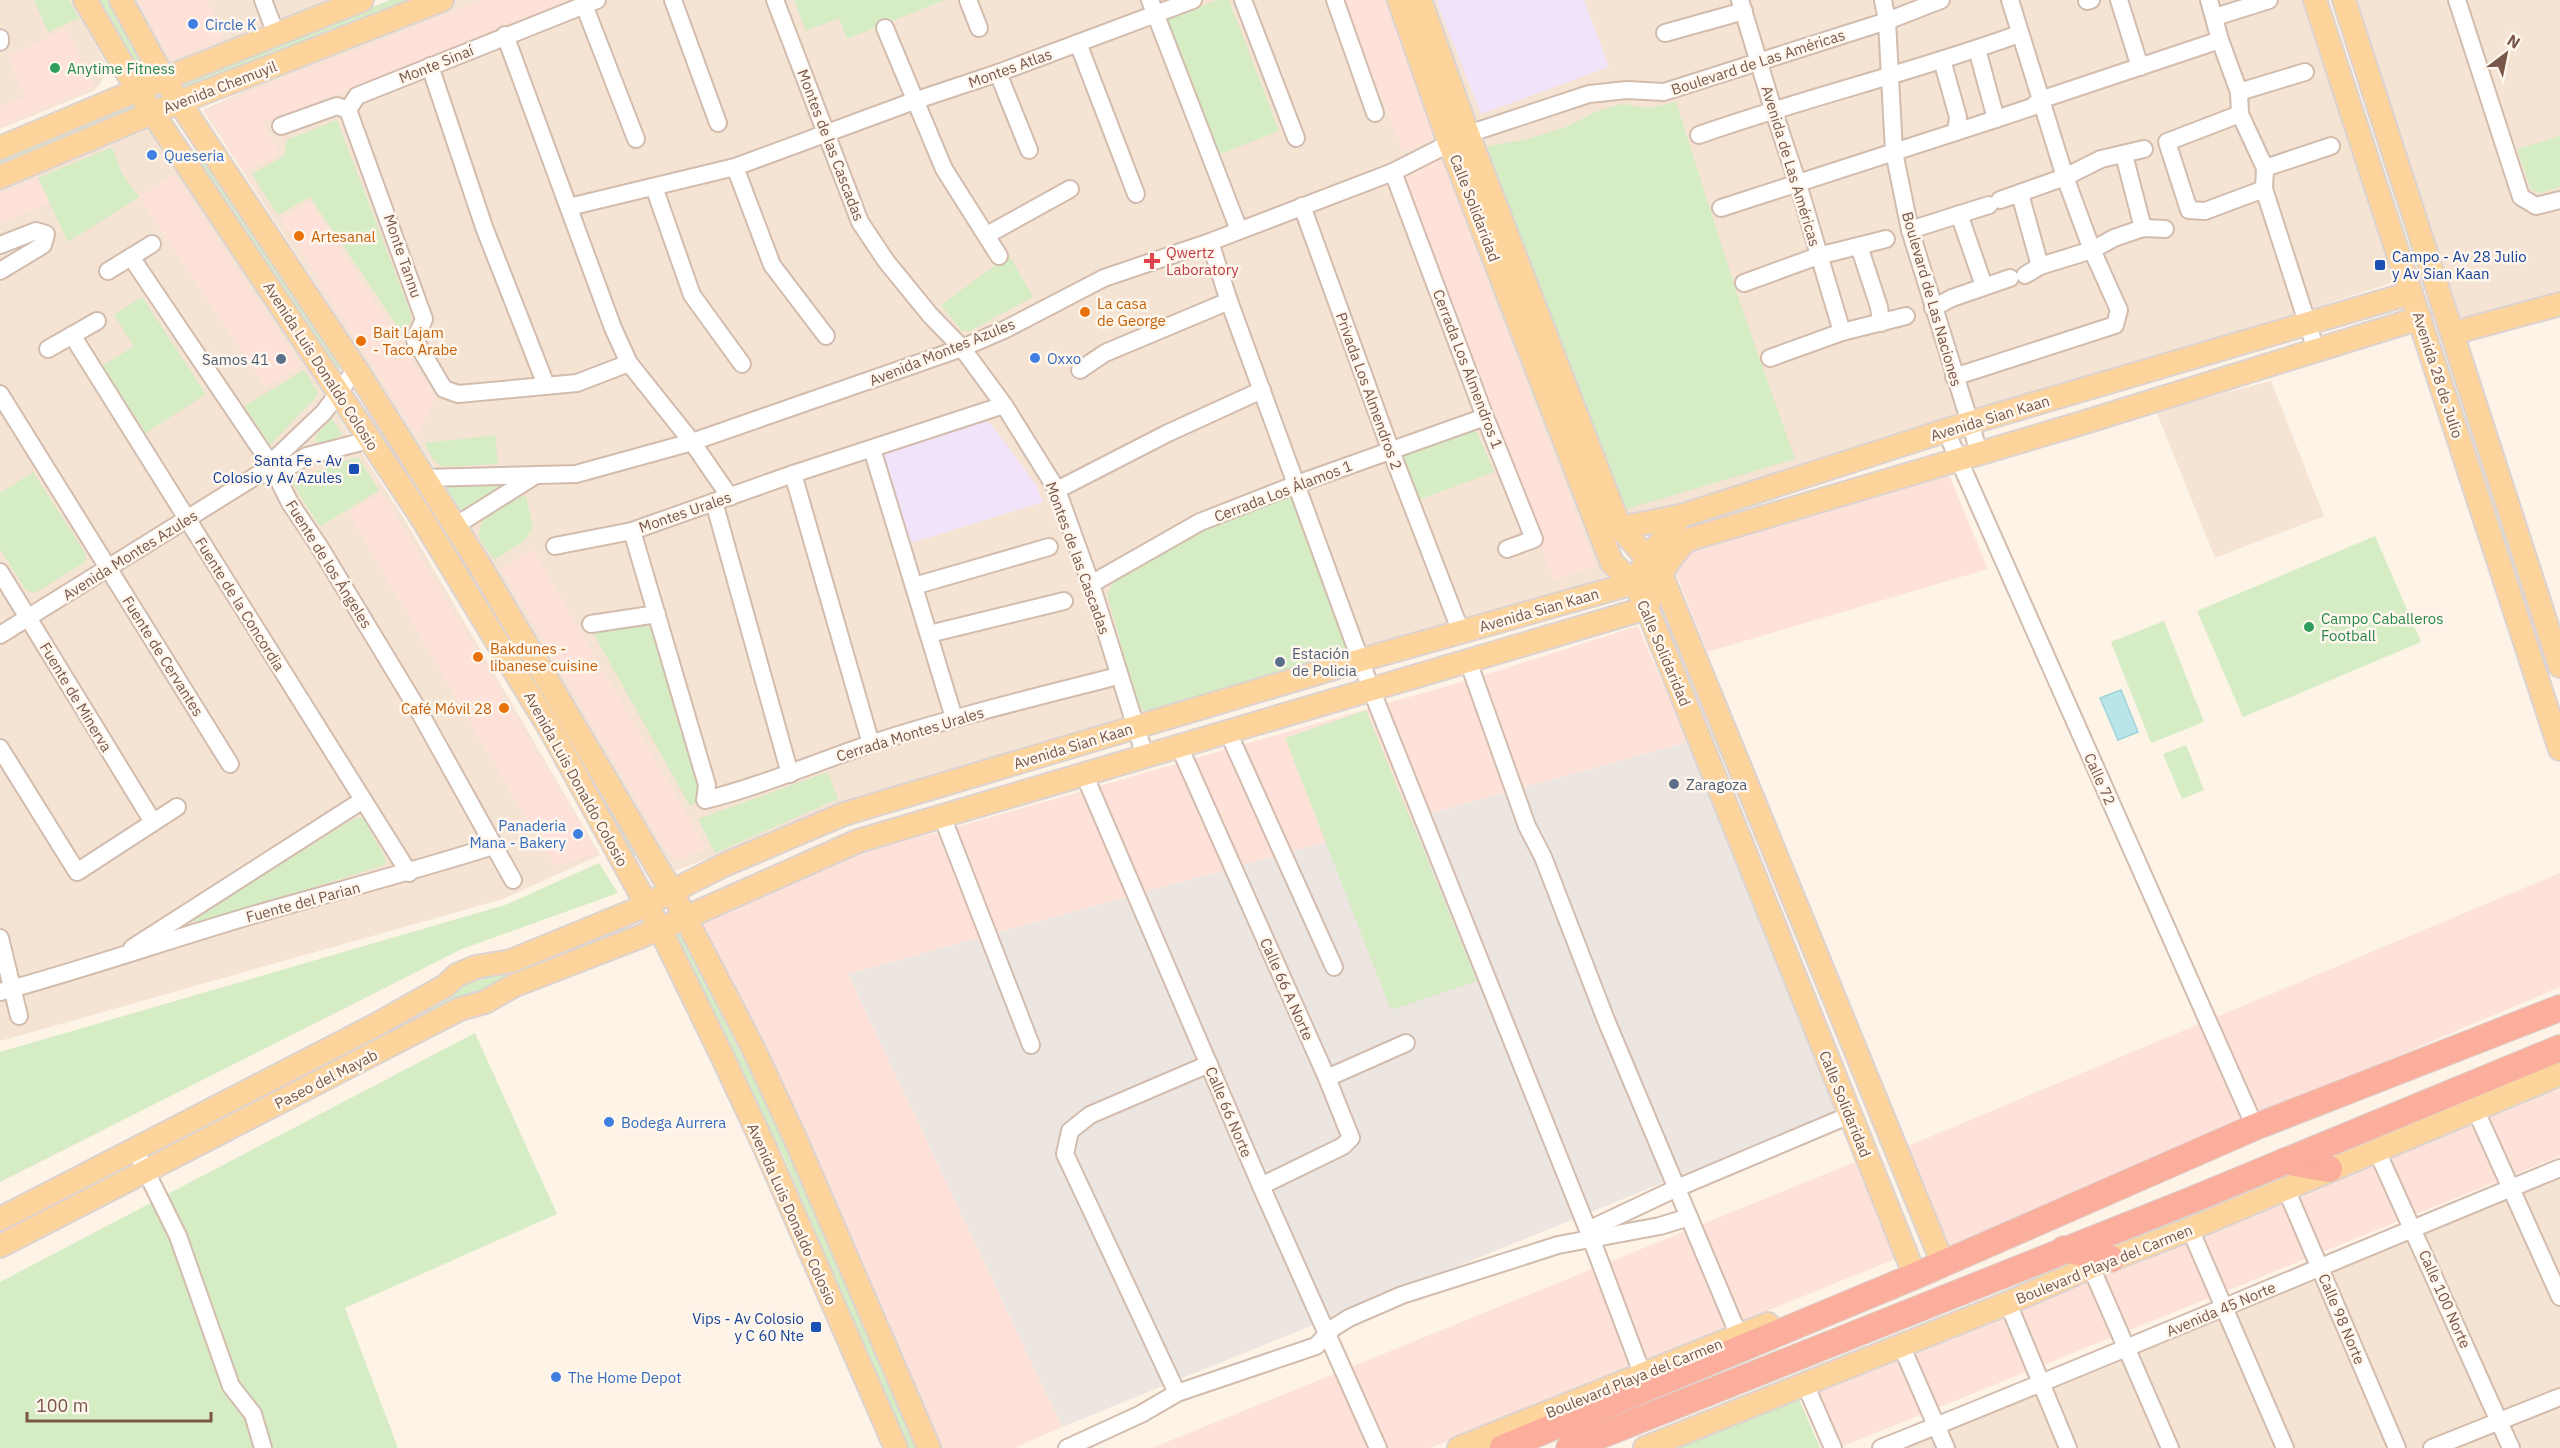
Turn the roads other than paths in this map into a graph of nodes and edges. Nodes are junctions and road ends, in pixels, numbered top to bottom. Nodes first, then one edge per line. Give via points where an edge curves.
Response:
1 (85, 0) edge
2 (121, 0) edge
3 (263, 0) edge
4 (362, 0) edge
5 (442, 0) edge
6 (673, 0) edge
7 (775, 0) edge
8 (968, 0) edge
9 (1193, 0) edge
10 (1243, 0) edge
11 (1335, 0) edge
12 (1399, 0) edge
13 (1420, 0) edge
14 (1883, 0) edge
15 (1941, 0) edge
16 (2010, 0) edge
17 (2119, 0) edge
18 (2209, 0) edge
19 (2269, 0) edge
20 (2315, 0) edge
21 (2344, 0) edge
22 (2457, 0) edge
23 (590, 2) edge
24 (1742, 5) edge
25 (1153, 6) edge
26 (2215, 17) junction
27 (1887, 21) junction
28 (979, 27) dead end
29 (885, 28) dead end
30 (1665, 33) dead end
31 (276, 34) junction
32 (2019, 34) junction
33 (505, 35) junction
34 (0, 38) edge
35 (2220, 40) junction
36 (0, 42) edge
37 (1078, 43) junction
38 (1977, 49) junction
39 (1942, 60) junction
40 (1759, 61) junction
41 (430, 66) junction
42 (2140, 67) junction
43 (2305, 72) dead end
44 (998, 73) junction
45 (1890, 76) junction
46 (164, 79) junction
47 (138, 91) junction
48 (2239, 92) junction
49 (2040, 100) junction
50 (914, 101) junction
51 (180, 103) junction
52 (1773, 109) junction
53 (348, 110) junction
54 (2380, 111) junction
55 (154, 112) junction
56 (1375, 113) dead end
57 (2241, 114) junction
58 (1996, 119) junction
59 (2354, 119) junction
60 (718, 123) dead end
61 (281, 126) dead end
62 (1956, 132) junction
63 (826, 134) junction
64 (1699, 135) dead end
65 (204, 138) junction
66 (1296, 138) dead end
67 (1459, 138) junction
68 (636, 139) dead end
69 (2331, 146) dead end
70 (0, 148) edge
71 (2144, 149) dead end
72 (1029, 150) dead end
73 (1894, 152) junction
74 (181, 154) junction
75 (2124, 155) junction
76 (735, 167) junction
77 (2265, 168) junction
78 (1393, 172) junction
79 (0, 177) edge
80 (2065, 177) junction
81 (1798, 184) junction
82 (654, 187) junction
83 (1071, 189) dead end
84 (2264, 189) junction
85 (1136, 194) dead end
86 (2020, 194) junction
87 (2560, 200) edge
88 (1302, 206) junction
89 (568, 207) junction
90 (1722, 208) dead end
91 (1959, 214) junction
92 (2143, 228) junction
93 (2165, 229) dead end
94 (1239, 230) junction
95 (1910, 230) junction
96 (987, 235) junction
97 (1886, 239) dead end
98 (1210, 242) junction
99 (152, 244) dead end
100 (0, 245) edge
101 (1859, 246) junction
102 (2092, 250) junction
103 (999, 256) dead end
104 (1818, 256) junction
105 (130, 257) junction
106 (2040, 266) junction
107 (0, 271) edge
108 (108, 271) dead end
109 (1744, 283) dead end
110 (1984, 286) junction
111 (2411, 293) junction
112 (1229, 301) junction
113 (2560, 304) edge
114 (1933, 308) junction
115 (1906, 316) dead end
116 (2420, 318) junction
117 (97, 321) dead end
118 (1881, 323) junction
119 (2308, 324) junction
120 (1842, 332) junction
121 (2453, 333) junction
122 (72, 335) junction
123 (826, 336) dead end
124 (962, 348) junction
125 (48, 349) dead end
126 (2316, 350) junction
127 (1770, 358) dead end
128 (629, 363) junction
129 (742, 364) dead end
130 (356, 369) junction
131 (1080, 370) dead end
132 (1954, 377) junction
133 (546, 385) junction
134 (1262, 390) junction
135 (339, 393) junction
136 (0, 394) edge
137 (1004, 405) junction
138 (1485, 417) junction
139 (1969, 423) junction
140 (1946, 431) junction
141 (369, 440) junction
142 (692, 442) junction
143 (872, 449) junction
144 (1391, 451) junction
145 (1980, 452) junction
146 (1957, 458) junction
147 (268, 471) junction
148 (2498, 473) junction
149 (793, 474) junction
150 (536, 475) junction
151 (424, 478) junction
152 (2473, 481) junction
153 (1297, 484) junction
154 (1057, 490) junction
155 (722, 500) junction
156 (420, 515) junction
157 (1681, 516) junction
158 (187, 519) junction
159 (455, 526) junction
160 (1620, 528) junction
161 (632, 531) junction
162 (555, 546) dead end
163 (1049, 548) dead end
164 (1507, 549) dead end
165 (479, 564) junction
166 (1654, 566) junction
167 (108, 568) junction
168 (0, 572) edge
169 (459, 577) junction
170 (1634, 583) junction
171 (1091, 584) junction
172 (914, 586) junction
173 (1064, 601) dead end
174 (1647, 608) junction
175 (657, 614) junction
176 (28, 617) junction
177 (591, 624) dead end
178 (1461, 632) junction
179 (0, 634) edge
180 (929, 634) junction
181 (1360, 660) junction
182 (1468, 661) junction
183 (2560, 666) edge
184 (1118, 676) junction
185 (1371, 689) junction
186 (954, 718) junction
187 (1135, 728) junction
188 (1228, 732) junction
189 (871, 744) junction
190 (1179, 746) junction
191 (0, 748) edge
192 (2560, 749) edge
193 (1144, 756) junction
194 (230, 764) dead end
195 (790, 774) junction
196 (1084, 774) junction
197 (363, 800) junction
198 (705, 800) joint
199 (177, 807) dead end
200 (942, 816) junction
201 (153, 822) junction
202 (494, 846) junction
203 (753, 852) junction
204 (409, 873) junction
205 (513, 880) dead end
206 (767, 881) junction
207 (672, 892) junction
208 (645, 906) junction
209 (685, 918) junction
210 (660, 929) junction
211 (0, 938) edge
212 (113, 960) junction
213 (1334, 967) dead end
214 (6, 991) edge
215 (2560, 1008) edge
216 (19, 1016) dead end
217 (1406, 1043) dead end
218 (1031, 1045) dead end
219 (2552, 1056) edge
220 (1209, 1064) junction
221 (2560, 1074) edge
222 (1327, 1078) junction
223 (1878, 1106) junction
224 (2476, 1111) junction
225 (1850, 1115) junction
226 (2255, 1127) junction
227 (1892, 1139) junction
228 (135, 1149) junction
229 (1864, 1149) junction
230 (2377, 1151) junction
231 (2285, 1161) junction
232 (2560, 1168) edge
233 (146, 1170) junction
234 (2330, 1170) junction
235 (1261, 1186) junction
236 (1677, 1188) junction
237 (2286, 1189) junction
238 (2510, 1189) junction
239 (1689, 1217) junction
240 (0, 1219) edge
241 (2190, 1229) junction
242 (2414, 1230) junction
243 (1590, 1235) junction
244 (0, 1246) edge
245 (2064, 1249) junction
246 (2101, 1263) junction
247 (1943, 1264) junction
248 (2319, 1267) junction
249 (1915, 1276) junction
250 (2560, 1298) edge
251 (2008, 1303) junction
252 (1844, 1305) junction
253 (2223, 1307) junction
254 (1326, 1336) junction
255 (1739, 1336) junction
256 (1901, 1345) junction
257 (2127, 1349) junction
258 (1642, 1373) junction
259 (2040, 1383) junction
260 (1805, 1384) junction
261 (1177, 1393) junction
262 (2560, 1396) edge
263 (2499, 1422) junction
264 (1936, 1426) junction
265 (1599, 1431) edge
266 (262, 1448) edge
267 (896, 1448) edge
268 (929, 1448) edge
269 (1066, 1448) edge
270 (1378, 1448) edge
271 (1459, 1448) edge
272 (1503, 1448) edge
273 (1569, 1448) edge
274 (1645, 1448) edge
275 (1833, 1448) edge
276 (1881, 1448) edge
277 (1946, 1448) edge
278 (2068, 1448) edge
279 (2170, 1448) edge
280 (2285, 1448) edge
281 (2397, 1448) edge
282 (2432, 1448) edge
283 (2511, 1448) edge

1 - 47 main road, Avenida Luis Donaldo Colosio
2 - 46 main road, Avenida Luis Donaldo Colosio
3 - 31 street
4 - 31 main road, Avenida Chemuyil
5 - 51 main road, Avenida Chemuyil
6 - 60 street
7 - 63 street, Montes de las Cascadas
8 - 28 street
9 - 25 street, Montes Atlas
10 - 66 street
11 - 56 street
12 - 67 main road, Calle Solidaridad
13 - 67 main road, Calle Solidaridad
14 - 27 street, Boulevard de Las Naciones
15 - 27 street, Boulevard de Las Américas
16 - 32 street
17 - 42 street
18 - 26 street
19 - 26 street
20 - 59 main road, Avenida 28 de Julio
21 - 54 main road, Avenida 28 de Julio
22 - 87 street via 2521,197 2536,206
23 - 33 street, Monte Sinaí
23 - 68 street
24 - 30 street
24 - 40 street, Avenida de Las Américas
25 - 37 street, Montes Atlas
25 - 94 street
26 - 35 street
27 - 40 street, Boulevard de Las Américas
27 - 45 street, Boulevard de Las Naciones
29 - 50 street
31 - 46 main road, Avenida Chemuyil
32 - 38 street
32 - 49 street
33 - 41 street, Monte Sinaí
33 - 89 street
34 - 36 street
35 - 42 street
35 - 48 street
37 - 44 street, Montes Atlas
37 - 85 street
38 - 39 street
38 - 58 street
39 - 45 street
39 - 62 street via 1958,117
40 - 52 street, Avenida de Las Américas
40 - 67 street, Boulevard de Las Américas via 1664,92 1589,94
41 - 53 street, Monte Sinaí via 357,96
41 - 133 street via 484,227
42 - 49 street
43 - 48 street
44 - 50 street, Montes Atlas
44 - 72 street
45 - 52 street
45 - 73 street, Boulevard de Las Naciones
46 - 47 main road, Avenida Chemuyil
46 - 51 main road, Avenida Luis Donaldo Colosio
47 - 55 main road, Avenida Luis Donaldo Colosio
47 - 70 main road, Avenida Chemuyil
48 - 57 street
49 - 58 street
49 - 80 street
50 - 63 street, Montes Atlas
50 - 96 street via 944,169
51 - 55 main road, Avenida Chemuyil
51 - 65 main road, Avenida Luis Donaldo Colosio
52 - 64 street
52 - 81 street, Avenida de Las Américas
53 - 61 street via 337,106
53 - 133 street, Monte Tannu via 424,318 415,340 444,389 458,394
54 - 59 main road via 2367,106
54 - 121 main road, Avenida 28 de Julio
55 - 74 main road, Avenida Luis Donaldo Colosio
55 - 79 main road, Avenida Chemuyil
57 - 77 street
57 - 84 street via 2167,142 2189,210 2205,211
58 - 62 street
59 - 111 main road, Avenida 28 de Julio
62 - 73 street
63 - 76 street
63 - 124 street, Montes de las Cascadas via 860,222 893,270
65 - 74 main road
65 - 130 main road, Avenida Luis Donaldo Colosio
67 - 78 street, Avenida Montes Azules
67 - 160 main road, Calle Solidaridad
67 - 170 main road, Calle Solidaridad via 1612,563
69 - 77 street
71 - 75 street
73 - 81 street
73 - 95 street, Boulevard de Las Naciones
74 - 135 main road, Avenida Luis Donaldo Colosio
75 - 80 street via 2101,159
75 - 92 street
76 - 82 street
76 - 123 street via 772,265
77 - 84 street
78 - 88 street, Avenida Montes Azules
78 - 138 street, Cerrada Los Almendros 1
80 - 86 street
80 - 102 street
81 - 90 street
81 - 104 street, Avenida de Las Américas
82 - 89 street
82 - 129 street via 692,296
83 - 96 street
84 - 119 street
86 - 91 street
86 - 106 street
88 - 94 street, Avenida Montes Azules
88 - 144 street, Privada Los Almendros 2
89 - 128 street
91 - 95 street
91 - 110 street
92 - 93 street
92 - 102 street
94 - 98 street, Avenida Montes Azules
95 - 114 street, Boulevard de Las Naciones
96 - 103 street
97 - 101 street
98 - 112 street
98 - 124 street, Avenida Montes Azules via 1104,278
99 - 105 street
100 - 107 street via 36,231 46,234 43,245
101 - 104 street
101 - 118 street
102 - 106 street
102 - 132 street via 2119,310 2115,325
104 - 109 street
104 - 120 street, Avenida de Las Américas
105 - 108 street
105 - 147 street, Fuente de los Ángeles
106 - 110 street
110 - 114 street
111 - 116 main road, Avenida 28 de Julio
111 - 119 main road, Avenida Sian Kaan
112 - 131 street via 1106,353
112 - 134 street
113 - 121 main road
114 - 132 street, Boulevard de Las Naciones
115 - 118 street
116 - 126 main road, Avenida Sian Kaan
116 - 152 main road, Avenida 28 de Julio
117 - 122 street
118 - 120 street
119 - 126 street
119 - 139 main road, Avenida Sian Kaan
120 - 127 street
121 - 148 main road, Avenida 28 de Julio
122 - 125 street
122 - 158 street, Fuente de la Concordia
124 - 137 street, Montes de las Cascadas
124 - 142 street, Avenida Montes Azules
126 - 145 main road, Avenida Sian Kaan
128 - 133 street, Monte Tannu via 577,382
128 - 142 street
130 - 135 street, Avenida Montes Azules
130 - 151 main road, Avenida Luis Donaldo Colosio
132 - 139 street, Boulevard de Las Naciones
134 - 153 street
134 - 154 street
135 - 141 main road, Avenida Luis Donaldo Colosio
135 - 147 street, Avenida Montes Azules
136 - 167 street, Fuente de Cervantes
137 - 143 street, Montes Urales
137 - 154 street, Montes de las Cascadas
138 - 144 street, Cerrada Los Álamos 1
138 - 164 street, Cerrada Los Almendros 1 via 1534,539
139 - 140 main road, Avenida Sian Kaan
139 - 145 street, Boulevard de Las Naciones
140 - 146 street, Calle 72
140 - 157 main road, Avenida Sian Kaan
141 - 147 street, Avenida Montes Azules
141 - 156 main road, Avenida Luis Donaldo Colosio
142 - 150 street, Avenida Montes Azules via 576,474
142 - 155 street
143 - 149 street, Montes Urales
143 - 172 street
144 - 153 street, Cerrada Los Álamos 1
144 - 178 street, Privada Los Almendros 2
145 - 146 main road, Avenida Sian Kaan
146 - 166 main road, Avenida Sian Kaan via 1687,540
146 - 226 street, Calle 72
147 - 158 street, Avenida Montes Azules
147 - 202 street, Fuente de los Ángeles via 319,546 420,713
148 - 152 main road via 2487,484
148 - 183 main road, Avenida 28 de Julio
149 - 155 street, Montes Urales
149 - 189 street
150 - 151 street, Avenida Montes Azules
150 - 159 street
151 - 159 main road, Avenida Luis Donaldo Colosio
152 - 192 main road, Avenida 28 de Julio
153 - 171 street, Cerrada Los Álamos 1 via 1200,522
153 - 181 street
154 - 171 street, Montes de las Cascadas
155 - 161 street, Montes Urales
155 - 195 street via 753,639
156 - 159 main road
156 - 169 main road, Avenida Luis Donaldo Colosio
157 - 160 main road
157 - 166 main road, Avenida Sian Kaan
158 - 167 street, Avenida Montes Azules
158 - 197 street, Fuente de la Concordia
159 - 165 main road, Avenida Luis Donaldo Colosio
160 - 166 main road, Calle Solidaridad
161 - 162 street
161 - 175 street, Montes Urales
163 - 172 street
165 - 169 main road
165 - 207 main road, Avenida Luis Donaldo Colosio
166 - 170 main road, Avenida Sian Kaan
166 - 174 main road, Avenida Sian Kaan
166 - 223 main road, Calle Solidaridad
167 - 176 street, Avenida Montes Azules
167 - 194 street, Fuente de Cervantes
168 - 176 street, Fuente de Minerva
169 - 208 main road, Avenida Luis Donaldo Colosio via 553,734
170 - 174 main road, Calle Solidaridad
170 - 178 main road, Avenida Sian Kaan
171 - 184 street, Montes de las Cascadas
172 - 180 street
173 - 180 street
174 - 182 main road, Avenida Sian Kaan
174 - 225 main road, Calle Solidaridad
175 - 177 street
175 - 198 street, Montes Urales via 707,785
176 - 179 street, Avenida Montes Azules
176 - 201 street, Fuente de Minerva
178 - 181 main road, Avenida Sian Kaan
180 - 186 street
181 - 185 street
181 - 187 main road, Avenida Sian Kaan
182 - 185 main road, Avenida Sian Kaan
182 - 236 street via 1527,826
184 - 186 street, Cerrada Montes Urales
184 - 187 street, Montes de las Cascadas
185 - 188 main road, Avenida Sian Kaan
185 - 243 street
186 - 189 street, Cerrada Montes Urales
187 - 193 street, Montes de las Cascadas
187 - 203 main road, Avenida Sian Kaan via 844,814
188 - 190 main road, Avenida Sian Kaan
188 - 213 street
189 - 195 street, Cerrada Montes Urales
190 - 193 main road, Avenida Sian Kaan
190 - 222 street, Calle 66 A Norte
191 - 201 street via 77,872
193 - 196 main road, Avenida Sian Kaan
195 - 198 street, Cerrada Montes Urales
196 - 200 main road, Avenida Sian Kaan
196 - 220 street, Calle 66 Norte
197 - 204 street, Fuente de la Concordia
197 - 212 street, Fuente del Parian
199 - 201 street
200 - 206 main road, Avenida Sian Kaan via 858,841
200 - 218 street
202 - 204 street, Fuente del Parian
202 - 205 street, Fuente de los Ángeles
203 - 206 main road
203 - 207 main road, Avenida Sian Kaan
204 - 212 street, Fuente del Parian via 253,915
206 - 209 main road, Avenida Sian Kaan
207 - 208 main road, Avenida Sian Kaan
207 - 209 main road, Avenida Luis Donaldo Colosio
208 - 210 main road, Avenida Luis Donaldo Colosio
208 - 228 main road, Paseo del Mayab via 511,961 476,966 457,975 445,986 374,1026
209 - 210 main road, Avenida Sian Kaan
209 - 268 main road, Avenida Luis Donaldo Colosio via 795,1138
210 - 233 main road, Paseo del Mayab via 460,1009
210 - 267 main road, Avenida Luis Donaldo Colosio via 766,1150
211 - 214 street
212 - 214 street, Fuente del Parian
214 - 216 street
215 - 226 highway
217 - 222 street
219 - 231 highway
220 - 235 street, Calle 66 Norte
220 - 261 street via 1089,1115 1070,1131 1065,1154
221 - 224 main road, Boulevard Playa del Carmen
222 - 235 street, Calle 66 A Norte via 1351,1138 1348,1143
223 - 225 main road
223 - 227 main road, Calle Solidaridad
224 - 230 main road, Boulevard Playa del Carmen
224 - 238 street
225 - 229 main road, Calle Solidaridad
225 - 236 street
226 - 247 highway
227 - 229 main road
227 - 247 main road, Calle Solidaridad
228 - 233 street
228 - 240 main road, Paseo del Mayab
229 - 249 main road, Calle Solidaridad
230 - 234 main road, Boulevard Playa del Carmen
230 - 242 street, Calle 100 Norte
231 - 234 highway
231 - 245 highway
232 - 238 street, Avenida 45 Norte
233 - 244 main road, Paseo del Mayab
233 - 266 street via 178,1236 231,1386 253,1414
234 - 237 main road, Boulevard Playa del Carmen
235 - 254 street, Calle 66 Norte
236 - 239 street
236 - 243 street
237 - 241 main road, Boulevard Playa del Carmen
237 - 248 street, Calle 98 Norte
238 - 242 street, Avenida 45 Norte
238 - 250 street
239 - 243 street via 1660,1226
239 - 255 street
241 - 246 main road, Boulevard Playa del Carmen
241 - 253 street
242 - 248 street, Avenida 45 Norte
242 - 263 street, Calle 100 Norte
243 - 254 street via 1402,1295 1349,1318
243 - 258 street
245 - 246 highway
245 - 265 highway
246 - 251 main road, Boulevard Playa del Carmen
246 - 257 street
247 - 249 highway
248 - 253 street, Avenida 45 Norte
248 - 281 street, Calle 98 Norte
249 - 252 highway
251 - 256 main road, Boulevard Playa del Carmen
251 - 259 street
252 - 255 main road, Boulevard Playa del Carmen via 1819,1303
252 - 265 highway
253 - 257 street, Avenida 45 Norte
253 - 280 street
254 - 261 street via 1317,1346
254 - 270 street, Calle 66 Norte
255 - 258 main road, Boulevard Playa del Carmen
256 - 260 main road, Boulevard Playa del Carmen
256 - 264 street
257 - 259 street, Avenida 45 Norte
257 - 279 street
258 - 271 main road, Boulevard Playa del Carmen
259 - 264 street, Avenida 45 Norte
259 - 278 street
260 - 274 main road, Boulevard Playa del Carmen
260 - 275 street
261 - 269 street
262 - 263 street
263 - 282 street
263 - 283 street, Calle 100 Norte
264 - 276 street, Avenida 45 Norte
264 - 277 street
265 - 272 highway
265 - 273 highway

